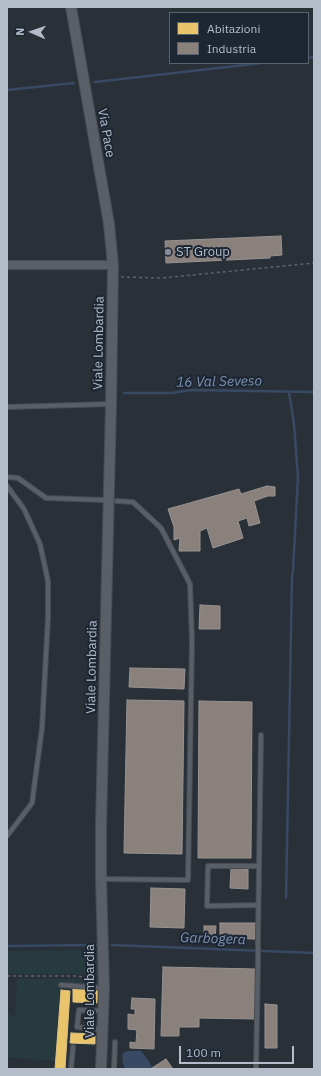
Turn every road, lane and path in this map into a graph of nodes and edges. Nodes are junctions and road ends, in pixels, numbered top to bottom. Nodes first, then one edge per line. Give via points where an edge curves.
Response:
1 (71, 7) edge
2 (314, 263) edge
3 (7, 265) edge
4 (113, 265) junction
5 (113, 276) junction
6 (111, 404) junction
7 (7, 407) edge
8 (7, 478) edge
9 (7, 486) edge
10 (104, 500) dead end
11 (117, 501) dead end
12 (260, 735) dead end
13 (7, 836) edge
14 (259, 866) junction
15 (101, 879) junction
16 (258, 905) junction
17 (7, 976) edge
18 (104, 983) junction
19 (61, 985) dead end
20 (104, 1010) junction
21 (103, 1030) junction
22 (115, 1042) dead end
23 (72, 1047) dead end
24 (71, 1069) edge
25 (101, 1069) edge
26 (114, 1069) edge
27 (256, 1069) edge

1 - 4 street, Via Pace via 109,224
2 - 5 path via 162,278
3 - 4 street
4 - 5 street, Viale Lombardia
5 - 6 street, Viale Lombardia
6 - 7 lane
6 - 15 street, Viale Lombardia
8 - 10 lane via 18,478 46,498
9 - 13 lane via 24,509 40,544 48,581 42,728 32,803
11 - 15 lane via 133,502 160,528 190,584 192,640 188,880
12 - 14 lane
14 - 16 lane
14 - 16 lane via 208,866 207,906
15 - 18 street, Viale Lombardia
16 - 27 lane
17 - 18 path via 75,976
18 - 19 lane
18 - 20 street, Viale Lombardia
20 - 21 street, Viale Lombardia
20 - 21 lane via 78,1010 77,1028
21 - 25 street, Viale Lombardia
22 - 26 lane
23 - 24 lane

